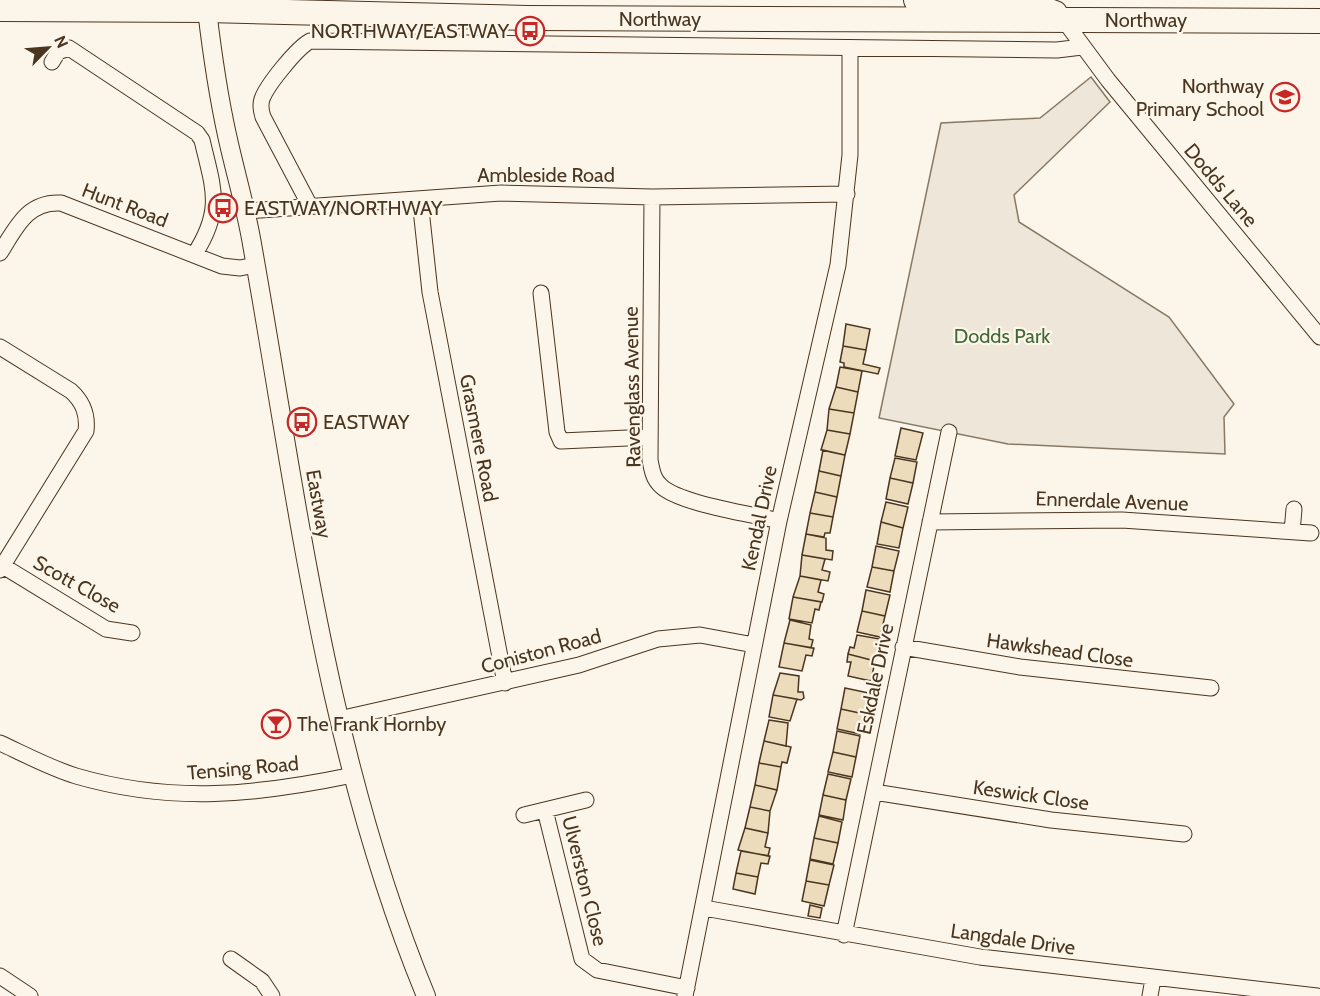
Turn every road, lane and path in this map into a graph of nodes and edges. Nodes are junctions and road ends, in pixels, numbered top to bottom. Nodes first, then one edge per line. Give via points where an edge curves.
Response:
1 (916, 0) edge
2 (0, 9) edge
3 (207, 10) junction
4 (1056, 10) edge
5 (1320, 21) edge
6 (1082, 47) junction
7 (850, 48) junction
8 (52, 62) dead end
9 (847, 194) junction
10 (652, 197) junction
11 (420, 200) junction
12 (310, 206) junction
13 (246, 211) junction
14 (0, 253) edge
15 (194, 255) junction
16 (255, 265) junction
17 (541, 293) dead end
18 (1320, 337) edge
19 (0, 347) edge
20 (949, 432) dead end
21 (650, 438) junction
22 (1294, 508) dead end
23 (779, 521) junction
24 (930, 522) junction
25 (1292, 532) junction
26 (1311, 533) dead end
27 (1, 568) edge
28 (132, 633) dead end
29 (754, 645) junction
30 (903, 647) junction
31 (505, 683) junction
32 (1211, 688) dead end
33 (339, 719) junction
34 (0, 743) edge
35 (353, 775) junction
36 (874, 792) junction
37 (586, 800) dead end
38 (545, 810) junction
39 (524, 815) dead end
40 (1184, 834) dead end
41 (704, 908) junction
42 (844, 935) junction
43 (231, 959) dead end
44 (0, 976) edge
45 (1153, 979) junction
46 (686, 992) edge
47 (30, 996) edge
48 (272, 996) edge
49 (426, 996) edge
50 (1150, 996) edge
51 (1317, 996) edge

1 - 4 highway via 1026,3
2 - 3 highway, Northway
3 - 4 highway, Northway via 540,18
3 - 13 street, Eastway via 225,125
4 - 5 highway, Northway
4 - 6 street, Dodds Lane
6 - 7 street, Northway
6 - 18 street, Dodds Lane
7 - 9 street, Kendal Drive
7 - 12 street, Northway via 310,41 299,49 261,104 263,117
8 - 15 street via 58,52 69,48 197,133 202,140 215,204 205,238
9 - 10 street, Ambleside Road
9 - 23 street, Kendal Drive via 838,265
10 - 11 street, Ambleside Road via 501,193
10 - 21 street, Ravenglass Avenue
11 - 12 street, Ambleside Road
11 - 31 street, Grasmere Road via 430,292
12 - 13 street, Ambleside Road
13 - 16 street, Eastway
14 - 15 street, Hunt Road via 22,218 39,204 50,202
15 - 16 street, Hunt Road via 222,266
16 - 33 street, Eastway via 314,603
17 - 21 street via 561,441
19 - 27 street via 72,391 87,421 86,430
20 - 24 street, Eskdale Drive
21 - 23 street, Ravenglass Avenue via 653,474 665,490 682,498
22 - 25 street
23 - 29 street, Kendal Drive
24 - 25 street, Ennerdale Avenue via 1122,520
24 - 30 street, Eskdale Drive
25 - 26 street, Ennerdale Avenue
27 - 28 street, Scott Close via 106,629
29 - 31 street, Coniston Road via 700,635 666,638
29 - 41 street, Kendal Drive
30 - 32 street, Hawkshead Close via 1020,667
30 - 36 street, Eskdale Drive
31 - 33 street, Coniston Road
33 - 35 street, Eastway
34 - 35 street, Tensing Road via 74,775 158,793 223,795
35 - 49 street, Eastway via 385,884
36 - 40 street, Keswick Close via 1051,820
36 - 42 street, Eskdale Drive
37 - 38 street, Ulverston Close
38 - 39 street, Ulverston Close
38 - 46 street, Ulverston Close via 582,959 597,970
41 - 42 street, Langdale Drive
41 - 46 street, Kendal Drive
42 - 45 street, Langdale Drive
43 - 48 street via 262,981
44 - 47 street
45 - 50 street
45 - 51 street, Langdale Drive

